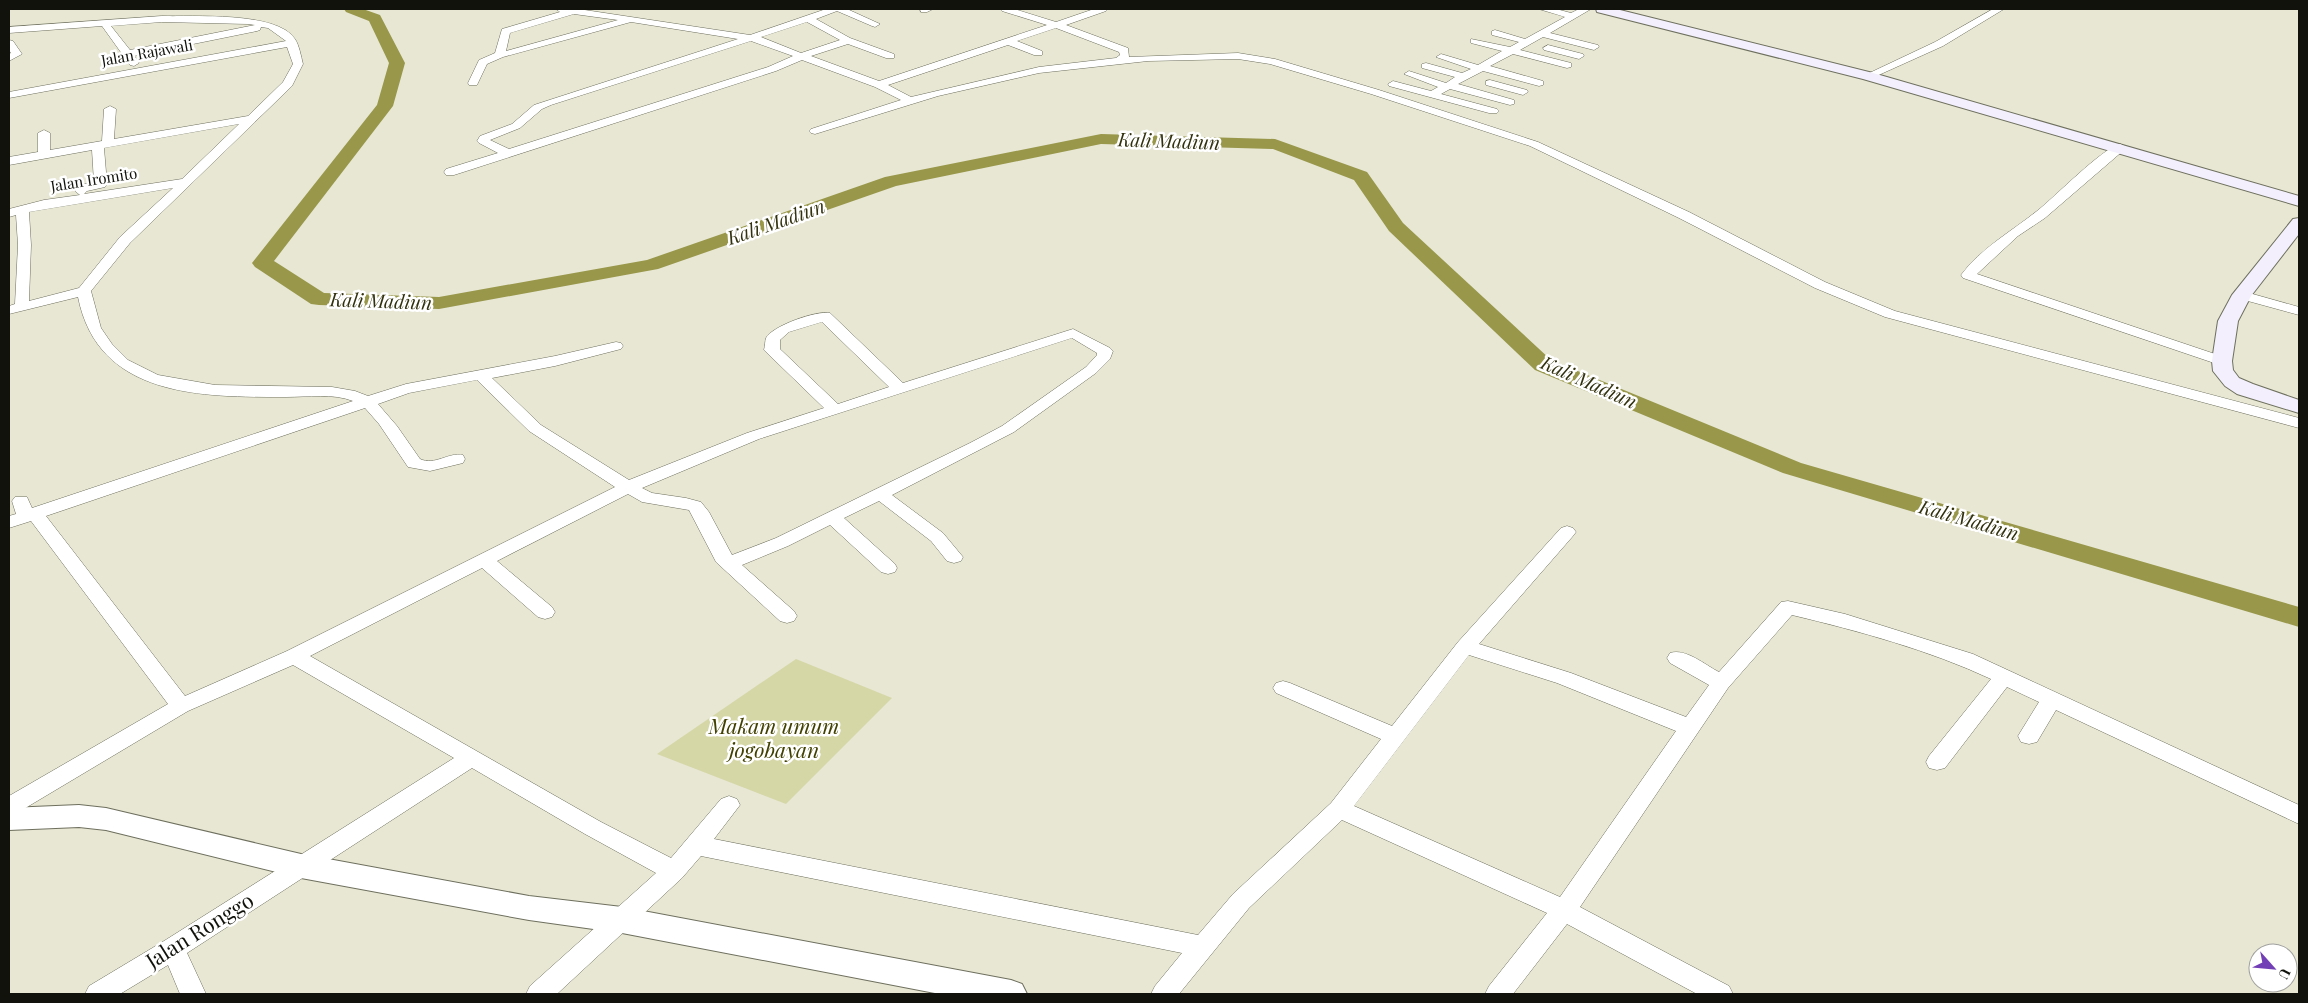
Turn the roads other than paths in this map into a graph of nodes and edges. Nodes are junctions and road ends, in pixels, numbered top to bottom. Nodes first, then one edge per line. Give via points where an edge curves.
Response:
1 (561, 9) edge
2 (835, 9) edge
3 (840, 9) edge
4 (1005, 9) edge
5 (1103, 9) edge
6 (1544, 9) edge
7 (1586, 9) edge
8 (1602, 9) edge
9 (1999, 9) edge
10 (573, 11) junction
11 (1572, 13) edge
12 (807, 18) junction
13 (629, 20) junction
14 (1587, 20) dead end
15 (105, 24) junction
16 (875, 24) dead end
17 (1057, 25) junction
18 (269, 26) junction
19 (9, 30) edge
20 (1495, 33) dead end
21 (1542, 34) junction
22 (753, 38) junction
23 (846, 40) junction
24 (1475, 41) dead end
25 (1010, 42) junction
26 (9, 43) edge
27 (291, 43) junction
28 (1514, 46) junction
29 (1594, 46) dead end
30 (1038, 53) dead end
31 (127, 54) junction
32 (502, 54) junction
33 (804, 55) junction
34 (890, 56) dead end
35 (1579, 56) dead end
36 (1441, 57) dead end
37 (1489, 57) junction
38 (1120, 60) junction
39 (11, 62) edge
40 (1515, 64) dead end
41 (1567, 65) dead end
42 (1426, 66) dead end
43 (1477, 67) junction
44 (138, 70) junction
45 (1409, 74) dead end
46 (1462, 75) junction
47 (1868, 76) junction
48 (473, 83) dead end
49 (1539, 83) dead end
50 (1393, 84) dead end
51 (1445, 84) junction
52 (880, 85) junction
53 (1523, 92) dead end
54 (1429, 93) junction
55 (9, 95) edge
56 (911, 101) junction
57 (1510, 102) dead end
58 (110, 109) dead end
59 (1493, 111) dead end
60 (251, 119) junction
61 (815, 131) dead end
62 (44, 133) dead end
63 (103, 144) junction
64 (2120, 148) junction
65 (44, 154) junction
66 (507, 154) junction
67 (9, 161) edge
68 (450, 172) dead end
69 (185, 182) junction
70 (79, 198) junction
71 (2299, 201) edge
72 (22, 209) junction
73 (9, 213) edge
74 (2295, 234) edge
75 (84, 291) junction
76 (2242, 295) junction
77 (16, 308) edge
78 (2299, 311) edge
79 (616, 346) dead end
80 (2222, 361) junction
81 (480, 375) junction
82 (2232, 382) junction
83 (899, 388) junction
84 (366, 401) junction
85 (2226, 403) junction
86 (2299, 407) edge
87 (834, 409) junction
88 (2299, 423) edge
89 (457, 459) dead end
90 (628, 487) junction
91 (880, 494) junction
92 (23, 513) edge
93 (832, 517) junction
94 (1567, 532) dead end
95 (954, 557) dead end
96 (485, 561) junction
97 (727, 562) junction
98 (888, 568) dead end
99 (545, 612) dead end
100 (787, 616) dead end
101 (1465, 647) junction
102 (294, 656) junction
103 (1677, 658) dead end
104 (2004, 677) junction
105 (1721, 683) junction
106 (1283, 688) dead end
107 (2052, 699) junction
108 (181, 706) junction
109 (1691, 728) junction
110 (1394, 736) junction
111 (2029, 736) dead end
112 (470, 758) junction
113 (1937, 762) dead end
114 (729, 805) dead end
115 (9, 807) edge
116 (1339, 808) junction
117 (2299, 815) edge
118 (9, 818) edge
119 (695, 845) junction
120 (301, 866) junction
121 (674, 871) junction
122 (1564, 910) junction
123 (622, 920) junction
124 (1204, 946) junction
125 (173, 949) junction
126 (98, 994) edge
127 (193, 994) edge
128 (539, 994) edge
129 (1011, 994) edge
130 (1164, 994) edge
131 (1498, 994) edge
132 (1720, 994) edge

1 - 10 street
2 - 12 street
3 - 16 street
4 - 17 street
5 - 17 street
6 - 11 street
7 - 11 street
8 - 47 main road
9 - 47 street via 1939,44
10 - 13 street
10 - 32 street via 505,30
11 - 14 street
11 - 21 street
11 - 28 street
12 - 22 street
12 - 23 street
13 - 22 street
13 - 32 street
15 - 18 street via 191,18 248,21
15 - 19 street
15 - 31 street
17 - 25 street
17 - 38 street via 1124,50 1125,56
18 - 27 street via 286,35
18 - 31 street
20 - 28 street
21 - 28 street
21 - 29 street
22 - 33 street
22 - 66 street via 538,107 516,126 484,138 483,141
23 - 33 street
23 - 34 street
24 - 28 street
25 - 30 street
25 - 52 street
26 - 39 street via 17,54
27 - 44 street, Jalan Rajawali
27 - 60 street via 298,64 295,71 277,96
28 - 35 street
28 - 37 street
28 - 41 street
31 - 44 street
32 - 48 street via 483,62
33 - 52 street
33 - 66 street via 772,69
36 - 43 street
37 - 40 street
37 - 43 street
38 - 56 street via 1007,76
38 - 85 street via 1251,57 1385,95 1534,144 1866,306
42 - 46 street
43 - 46 street
43 - 49 street
44 - 55 street, Jalan Rajawali
45 - 51 street
46 - 51 street
46 - 53 street
47 - 64 main road
50 - 54 street
51 - 54 street
51 - 57 street
52 - 56 street
54 - 59 street
56 - 61 street
58 - 63 street
60 - 63 street
60 - 69 street
62 - 65 street
63 - 65 street
63 - 70 street via 98,176 101,184 81,189
64 - 71 main road
64 - 80 street via 2014,233 1968,275
65 - 67 street
66 - 68 street
69 - 70 street, Jalan Iromito
69 - 75 street via 125,240
70 - 72 street, Jalan Iromito
72 - 73 street, Jalan Iromito
72 - 77 street via 26,234
74 - 76 main road
75 - 77 street
75 - 84 street via 93,326 119,360 136,371 183,385 249,392 329,392
76 - 78 street
76 - 80 main road via 2228,320
79 - 81 street
80 - 82 main road via 2223,371
81 - 84 street via 432,383
81 - 90 street via 535,428
82 - 85 street via 2225,393
82 - 86 main road
83 - 87 street
83 - 87 street via 825,316 784,329 773,339 772,350
83 - 91 street via 1073,333 1105,351 1105,356 1091,370 1008,429
84 - 89 street via 414,463 432,467
84 - 92 street
85 - 88 street
87 - 90 street via 745,439
90 - 96 street
90 - 97 street via 648,498 694,506
91 - 93 street
91 - 95 street via 937,537
92 - 108 street
93 - 97 street via 737,562
93 - 98 street
94 - 101 street
96 - 99 street
96 - 102 street
97 - 100 street
101 - 109 street via 1564,678
101 - 110 street
102 - 108 street
102 - 112 street
103 - 105 street
104 - 105 street via 1966,659 1838,619 1788,607
104 - 107 street
104 - 113 street
105 - 109 street
106 - 110 street
107 - 111 street
107 - 117 street
108 - 115 street
109 - 122 street
110 - 116 street
112 - 120 street, Jalan Ronggo
112 - 121 street
114 - 119 street
116 - 122 street
116 - 124 street via 1241,901
118 - 120 street via 79,816 106,819
119 - 121 street
119 - 124 street
120 - 123 street via 529,908
120 - 125 street, Jalan Ronggo
121 - 123 street
122 - 131 street
122 - 132 street
123 - 128 street
123 - 129 street
124 - 130 street
125 - 126 street, Jalan Ronggo
125 - 127 street

